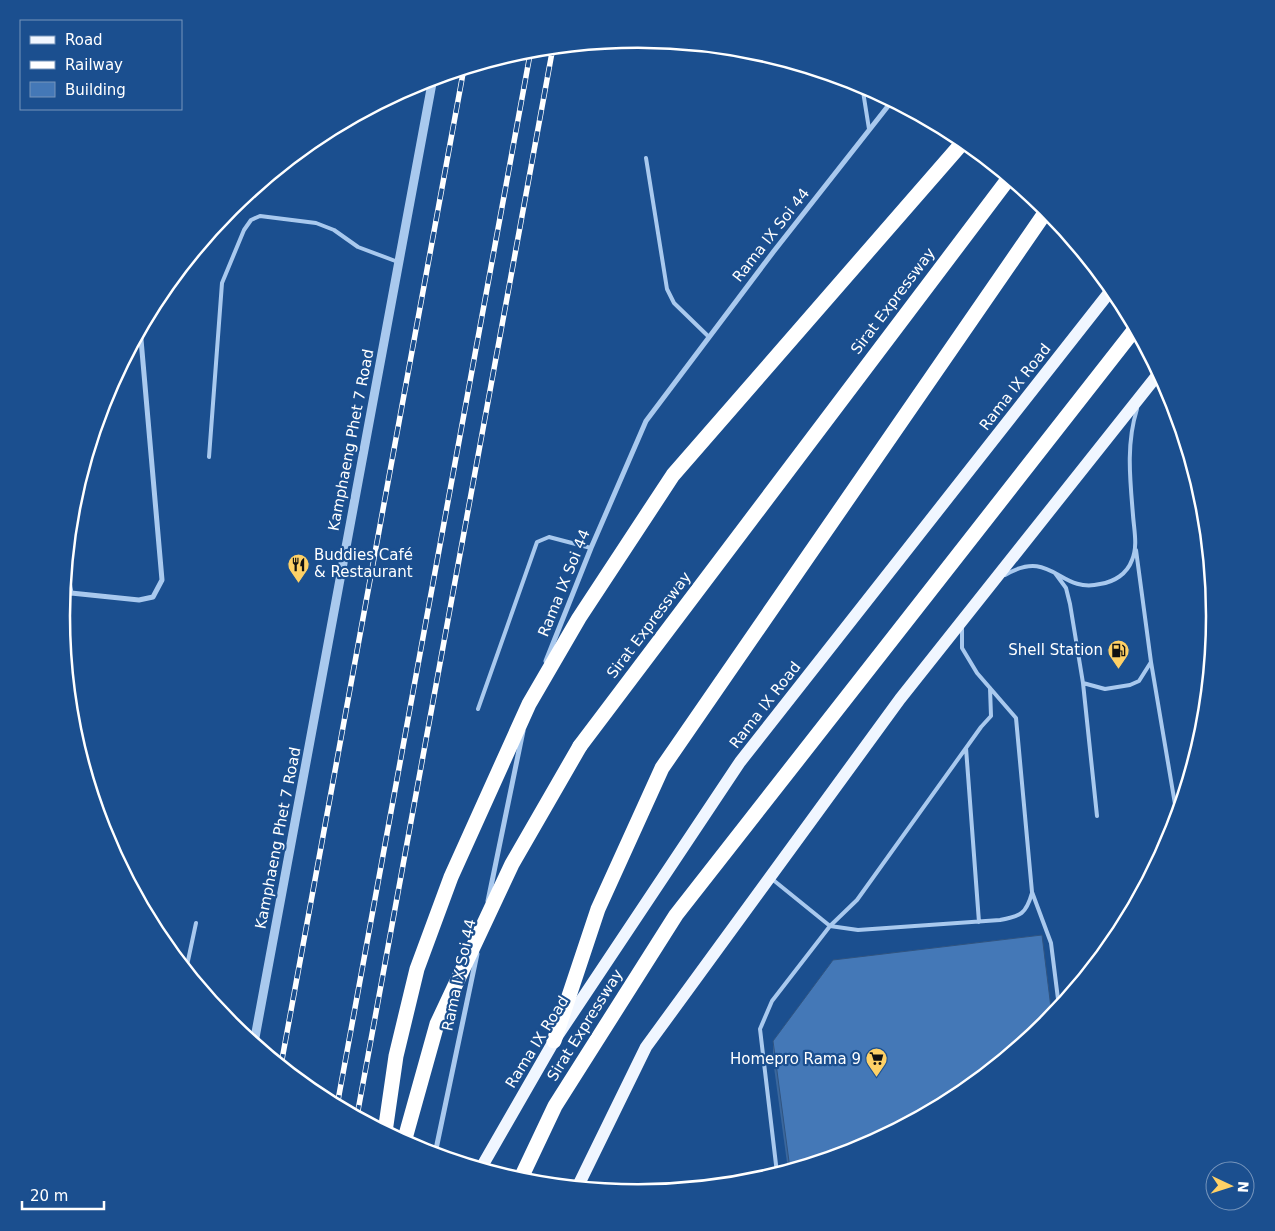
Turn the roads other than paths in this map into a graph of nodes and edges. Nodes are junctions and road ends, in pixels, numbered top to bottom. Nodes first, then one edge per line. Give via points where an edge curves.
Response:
1 (431, 87) edge
2 (864, 95) edge
3 (888, 106) edge
4 (869, 129) junction
5 (959, 147) edge
6 (646, 158) dead end
7 (1005, 183) edge
8 (1043, 218) edge
9 (398, 262) junction
10 (1107, 296) edge
11 (1131, 335) edge
12 (709, 337) junction
13 (141, 340) edge
14 (1154, 380) edge
15 (1140, 397) junction
16 (209, 457) dead end
17 (1135, 542) junction
18 (591, 548) junction
19 (1054, 572) junction
20 (995, 581) junction
21 (71, 593) edge
22 (962, 622) junction
23 (1150, 662) junction
24 (1083, 683) junction
25 (990, 688) junction
26 (529, 704) junction
27 (478, 708) dead end
28 (966, 748) junction
29 (1174, 800) edge
30 (1097, 816) dead end
31 (770, 877) junction
32 (1032, 892) junction
33 (979, 922) junction
34 (196, 923) dead end
35 (830, 926) junction
36 (188, 962) edge
37 (1057, 998) edge
38 (255, 1036) edge
39 (554, 1041) junction
40 (386, 1125) edge
41 (406, 1134) edge
42 (437, 1146) edge
43 (484, 1162) edge
44 (776, 1166) edge
45 (524, 1172) edge
46 (581, 1180) edge

1 - 9 street, Kamphaeng Phet 7 Road
2 - 4 lane
3 - 4 street, Rama IX Soi 44
4 - 12 street, Rama IX Soi 44
5 - 26 highway via 673,475 579,618
6 - 12 lane via 667,289 674,303
7 - 41 highway, Sirat Expressway, bridge via 580,746 512,864 437,1024
8 - 39 highway via 662,768 598,909
9 - 16 lane via 358,247 316,222 260,216 251,220 222,283
9 - 38 street, Kamphaeng Phet 7 Road
10 - 39 main road, Rama IX Road via 740,762
11 - 45 highway, Sirat Expressway via 676,916 555,1106
12 - 18 street, Rama IX Soi 44 via 646,421
13 - 21 street via 162,580 153,597 139,600
14 - 15 main road
15 - 17 lane via 1129,439
15 - 20 main road
17 - 19 lane via 1132,561 1115,581 1086,586 1074,584
17 - 23 lane
18 - 26 street, Rama IX Soi 44
18 - 27 lane via 549,538 537,542
19 - 20 lane via 1032,564
19 - 24 lane via 1066,588
20 - 22 main road
22 - 25 lane via 962,648 976,673
22 - 31 main road via 900,699
23 - 24 lane via 1139,681 1130,685 1105,689
23 - 29 lane
24 - 30 lane
25 - 28 lane via 992,716
25 - 32 lane via 1016,718
26 - 40 highway via 451,877 417,969 396,1056
26 - 42 street, Rama IX Soi 44
28 - 33 lane
28 - 35 lane via 857,900
31 - 35 lane
31 - 46 main road via 646,1047
32 - 33 lane via 1028,906 1020,916
32 - 37 lane via 1051,943
33 - 35 lane via 858,930
34 - 36 lane
35 - 44 lane via 772,1001 760,1029
39 - 43 main road, Rama IX Road

